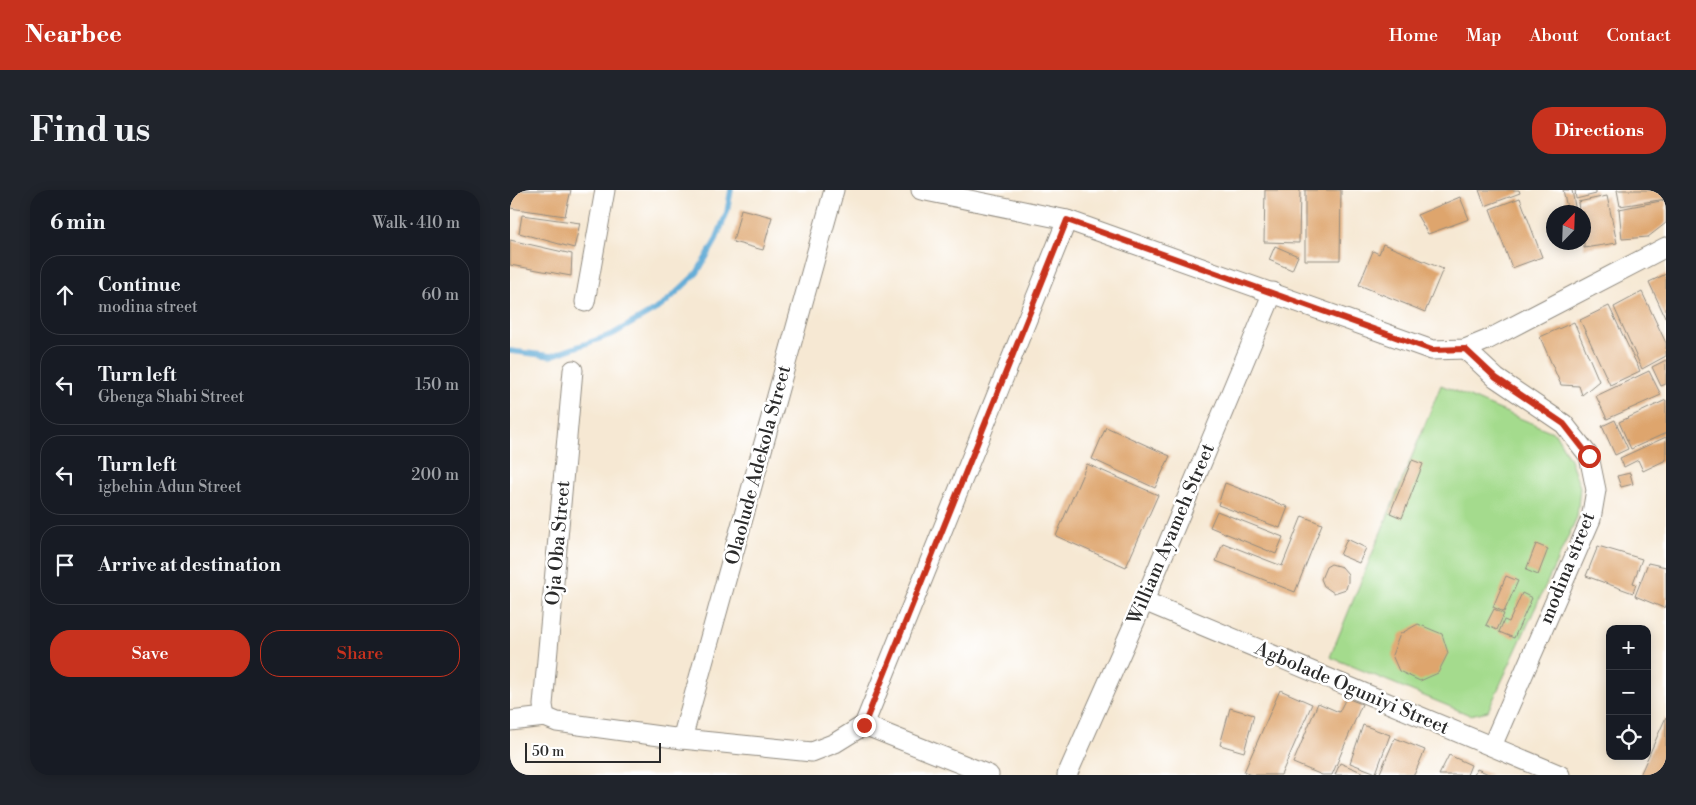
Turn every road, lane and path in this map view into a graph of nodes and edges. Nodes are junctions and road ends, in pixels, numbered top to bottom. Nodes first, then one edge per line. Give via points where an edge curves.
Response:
1 (605, 190) edge
2 (834, 190) edge
3 (921, 190) edge
4 (1067, 220) junction
5 (1666, 247) edge
6 (1273, 292) junction
7 (585, 302) dead end
8 (1465, 349) junction
9 (573, 370) dead end
10 (1144, 601) junction
11 (545, 717) junction
12 (510, 721) edge
13 (864, 725) junction
14 (682, 739) junction
15 (1492, 746) junction
16 (989, 775) edge
17 (1067, 775) edge
18 (1560, 775) edge

1 - 7 street
2 - 14 street, Olaolude Adekola Street
3 - 4 street
4 - 6 street
4 - 13 street
5 - 8 street
6 - 8 street via 1432,350
6 - 10 street, William Ayameh Street
8 - 15 street, modina street via 1496,378 1564,424 1589,456 1596,490 1591,519
9 - 11 street, Oja Oba Street via 543,705
10 - 15 street, Agbolade Oguniyi Street
10 - 17 street, William Ayameh Street
11 - 12 street
11 - 14 street via 557,722
13 - 14 street via 836,743 812,752
13 - 16 street
15 - 18 street, Agbolade Oguniyi Street

